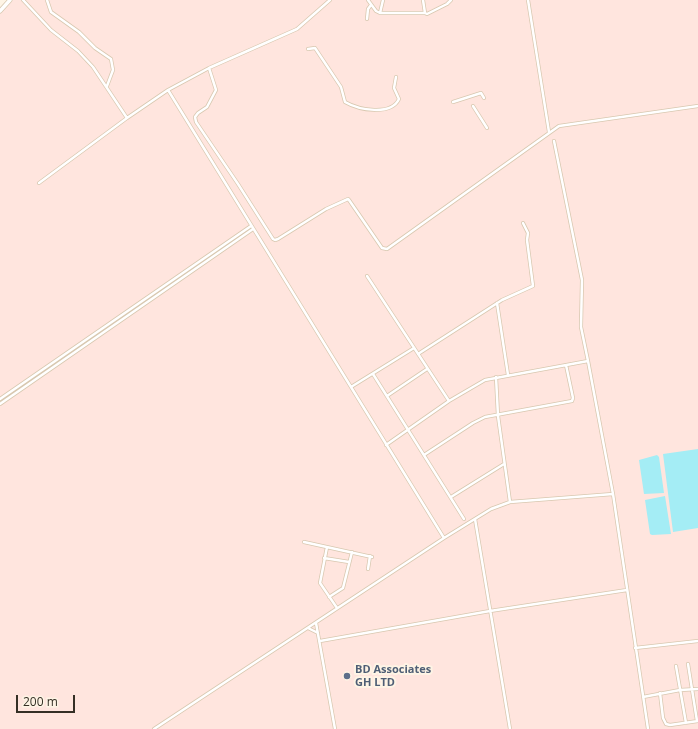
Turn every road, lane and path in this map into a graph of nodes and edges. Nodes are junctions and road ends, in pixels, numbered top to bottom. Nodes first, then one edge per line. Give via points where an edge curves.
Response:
1 (10, 0) edge
2 (23, 0) edge
3 (47, 0) edge
4 (330, 0) edge
5 (368, 0) edge
6 (383, 0) edge
7 (422, 0) edge
8 (451, 0) edge
9 (528, 0) edge
10 (371, 5) junction
11 (0, 10) edge
12 (380, 13) junction
13 (425, 13) junction
14 (367, 19) dead end
15 (308, 49) dead end
16 (210, 68) junction
17 (396, 77) dead end
18 (107, 86) junction
19 (168, 90) junction
20 (484, 98) dead end
21 (453, 102) dead end
22 (473, 106) dead end
23 (698, 106) edge
24 (127, 118) junction
25 (487, 128) dead end
26 (549, 132) junction
27 (554, 141) dead end
28 (39, 182) dead end
29 (523, 223) dead end
30 (251, 226) junction
31 (253, 229) junction
32 (367, 276) dead end
33 (498, 303) junction
34 (414, 348) junction
35 (418, 354) junction
36 (588, 361) junction
37 (566, 365) junction
38 (428, 368) junction
39 (373, 374) junction
40 (508, 375) junction
41 (496, 378) junction
42 (350, 387) junction
43 (386, 396) junction
44 (0, 399) edge
45 (449, 401) junction
46 (0, 404) edge
47 (498, 416) junction
48 (407, 429) junction
49 (386, 444) junction
50 (424, 455) junction
51 (504, 464) junction
52 (613, 494) junction
53 (451, 497) junction
54 (510, 502) junction
55 (464, 519) dead end
56 (474, 519) junction
57 (444, 538) junction
58 (304, 542) dead end
59 (326, 547) junction
60 (352, 552) junction
61 (324, 558) junction
62 (349, 562) junction
63 (368, 569) dead end
64 (627, 590) junction
65 (329, 597) junction
66 (337, 608) junction
67 (490, 611) junction
68 (316, 623) junction
69 (308, 628) junction
70 (318, 633) junction
71 (320, 641) junction
72 (698, 641) edge
73 (635, 648) junction
74 (688, 664) dead end
75 (676, 666) dead end
76 (698, 689) edge
77 (680, 690) junction
78 (692, 690) junction
79 (660, 694) junction
80 (643, 697) junction
81 (698, 721) edge
82 (686, 722) junction
83 (154, 729) edge
84 (335, 729) edge
85 (510, 729) edge
86 (648, 729) edge

1 - 11 main road
2 - 18 street via 51,30 89,62
3 - 18 street via 51,12 111,59 113,70
4 - 16 street via 297,29
5 - 10 street
6 - 12 street
7 - 13 street
8 - 13 street
9 - 26 street
10 - 12 street
10 - 14 street
12 - 13 street
15 - 17 street via 316,48 341,87 346,102 362,109 385,109 394,105 399,99 394,88
16 - 19 street
16 - 26 street via 216,90 207,107 198,113 196,122 275,240 326,209 348,199 382,248 387,249
18 - 24 street
19 - 24 street
19 - 30 street
20 - 21 street via 481,93
22 - 25 street
23 - 26 street via 564,124
24 - 28 street
27 - 36 street via 582,280 581,326
29 - 33 street via 528,234 533,286
30 - 31 street
30 - 44 street
31 - 42 street
31 - 46 street
32 - 34 street
33 - 35 street
33 - 40 street
34 - 35 street
34 - 39 street
35 - 38 street
36 - 37 street
36 - 52 street
37 - 40 street
37 - 47 street via 572,401
38 - 43 street
38 - 45 street
39 - 42 street
39 - 43 street
40 - 41 street
41 - 45 street via 485,380
41 - 47 street
42 - 49 street
43 - 48 street
45 - 48 street
47 - 50 street via 485,417 473,423
47 - 51 street
48 - 49 street
48 - 50 street
49 - 57 street
50 - 53 street
51 - 53 street
51 - 54 street
52 - 54 street
52 - 64 street
53 - 55 street
54 - 56 street
56 - 57 street
56 - 67 street
57 - 66 street
58 - 59 street
59 - 60 street
59 - 61 street
60 - 62 street
60 - 63 street via 371,556
61 - 62 street
61 - 65 street via 320,583
62 - 65 street via 343,588
64 - 67 street
64 - 73 street
65 - 66 street
66 - 68 street
67 - 71 street
67 - 85 street
68 - 69 street
68 - 70 street
69 - 70 street
69 - 83 street
70 - 71 street
71 - 84 street
72 - 73 street
73 - 80 street
74 - 78 street
75 - 77 street
76 - 78 street
77 - 78 street
77 - 79 street
77 - 82 street
78 - 81 street
79 - 80 street
79 - 82 street via 664,722 670,725
80 - 86 street
81 - 82 street

